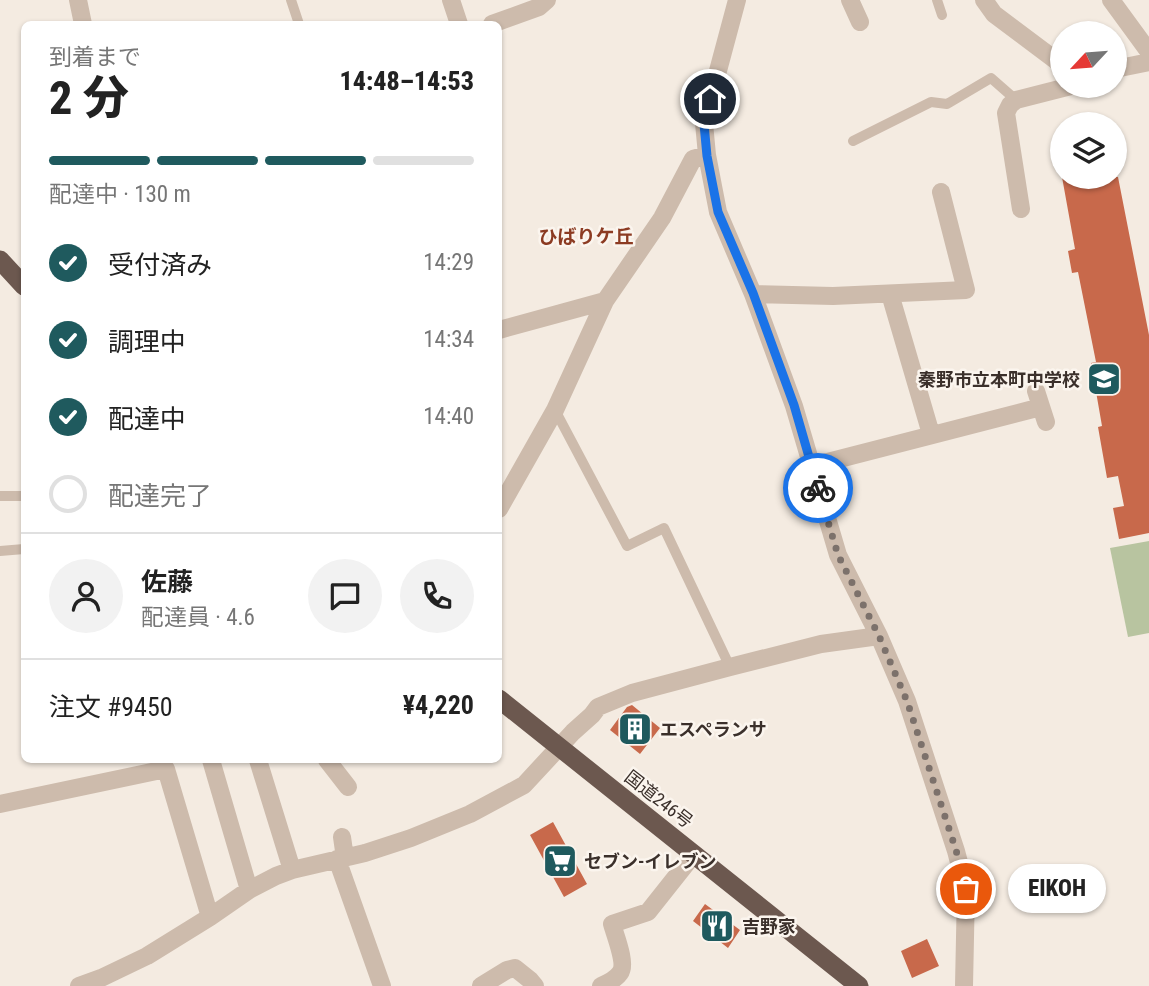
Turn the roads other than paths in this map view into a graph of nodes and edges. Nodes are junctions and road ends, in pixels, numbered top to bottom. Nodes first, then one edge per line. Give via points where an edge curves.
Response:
1 (78, 0) edge
2 (291, 0) edge
3 (451, 0) edge
4 (547, 0) edge
5 (737, 0) edge
6 (850, 0) edge
7 (937, 0) edge
8 (984, 0) edge
9 (1111, 0) edge
10 (942, 15) dead end
11 (82, 21) edge
12 (298, 21) edge
13 (458, 21) edge
14 (500, 21) edge
15 (860, 22) dead end
16 (1149, 52) edge
17 (1050, 56) edge
18 (1149, 62) edge
19 (1127, 67) edge
20 (1050, 91) edge
21 (1016, 100) junction
22 (853, 141) dead end
23 (707, 156) junction
24 (941, 192) dead end
25 (1021, 209) dead end
26 (0, 260) edge
27 (21, 283) edge
28 (753, 293) junction
29 (890, 294) junction
30 (605, 301) junction
31 (502, 329) edge
32 (1041, 406) dead end
33 (555, 410) junction
34 (931, 434) junction
35 (812, 466) junction
36 (0, 496) edge
37 (21, 496) edge
38 (502, 504) edge
39 (21, 549) edge
40 (0, 551) edge
41 (879, 636) junction
42 (730, 667) junction
43 (502, 701) edge
44 (559, 748) junction
45 (212, 763) edge
46 (259, 763) edge
47 (329, 763) edge
48 (348, 787) dead end
49 (0, 804) edge
50 (342, 837) dead end
51 (694, 854) junction
52 (341, 859) junction
53 (292, 870) junction
54 (249, 890) junction
55 (210, 917) junction
56 (79, 986) edge
57 (382, 986) edge
58 (481, 986) edge
59 (535, 986) edge
60 (601, 986) edge
61 (859, 986) edge
62 (964, 986) edge

1 - 11 street
2 - 12 lane
3 - 13 street
4 - 14 street
5 - 23 street via 704,124
6 - 15 street
7 - 10 lane
8 - 17 street via 995,15
9 - 16 street
18 - 19 street
20 - 21 street
21 - 22 lane via 991,78 947,104 931,103
21 - 25 street via 1006,113
23 - 28 street via 718,212
23 - 30 street via 693,159 662,218
24 - 29 street via 966,290
26 - 27 highway
28 - 29 street
28 - 35 street
29 - 34 street
30 - 31 street
30 - 33 street
32 - 34 street
33 - 38 street
33 - 42 lane via 627,545 664,528
34 - 35 street
35 - 41 street via 838,555
36 - 37 lane
39 - 40 lane
41 - 42 street via 821,644
41 - 62 street via 907,701 966,889
42 - 44 street via 632,693 598,707
43 - 44 highway, 国道246号
44 - 51 highway, 国道246号
44 - 52 street via 524,785 470,814
45 - 54 street
46 - 53 street
47 - 48 street
49 - 55 street via 166,769
50 - 52 street
51 - 60 street via 648,912 612,924 622,972
51 - 61 highway, 国道246号
52 - 53 street
52 - 57 street
53 - 54 street
54 - 55 street
55 - 56 street via 147,956
58 - 59 street via 515,968

